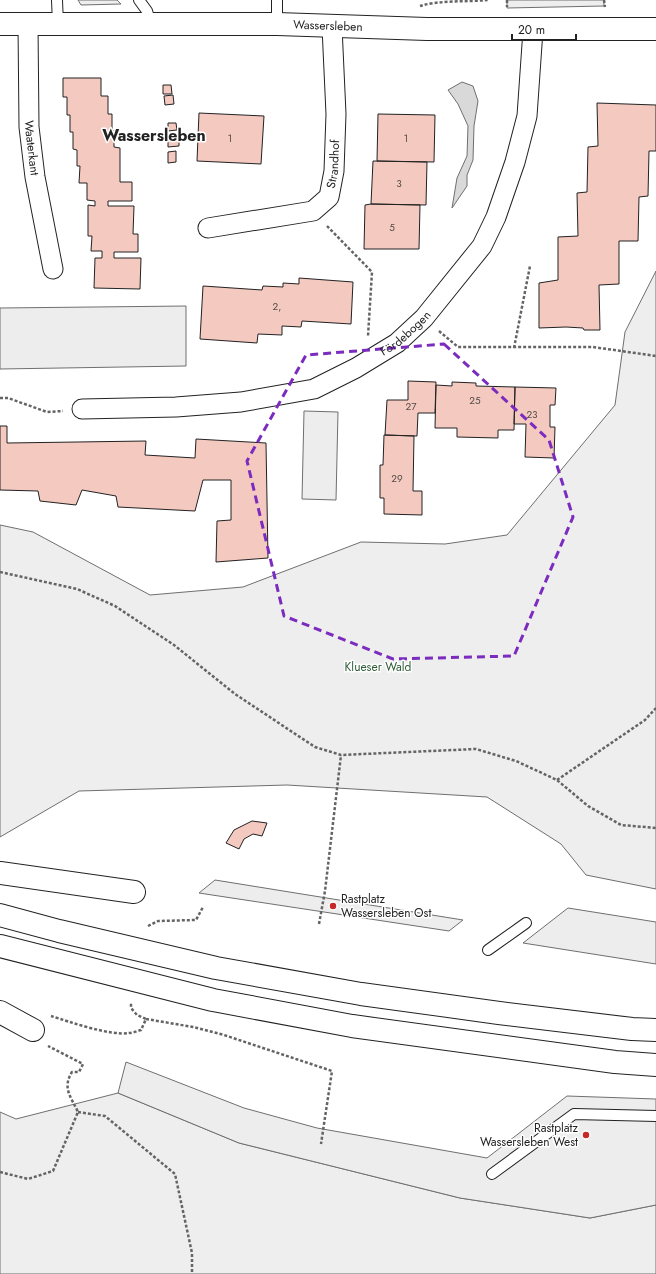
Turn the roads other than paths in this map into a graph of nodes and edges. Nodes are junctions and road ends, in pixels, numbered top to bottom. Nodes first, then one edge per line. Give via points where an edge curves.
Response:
1 (57, 0) edge
2 (139, 0) edge
3 (277, 0) edge
4 (0, 24) edge
5 (28, 24) junction
6 (58, 24) junction
7 (150, 24) junction
8 (277, 24) junction
9 (332, 27) junction
10 (656, 29) edge
11 (533, 30) junction
12 (208, 228) dead end
13 (53, 269) dead end
14 (82, 409) road end
15 (0, 873) edge
16 (134, 892) dead end
17 (0, 915) edge
18 (526, 923) dead end
19 (0, 946) edge
20 (488, 950) dead end
21 (0, 1012) edge
22 (656, 1030) edge
23 (38, 1037) road end
24 (656, 1065) edge
25 (656, 1116) edge
26 (492, 1174) dead end

1 - 6 lane
2 - 7 lane via 147,11
3 - 8 lane
4 - 5 main road, Wassersleben
5 - 6 main road, Wassersleben
5 - 13 street, Waaterkant via 29,127 35,177
6 - 7 main road, Wassersleben
7 - 8 main road, Wassersleben
8 - 9 main road, Wassersleben
9 - 11 main road, Wassersleben
9 - 12 street, Strandhof via 336,114 334,171 329,197 313,211
10 - 11 main road, Wassersleben
11 - 14 street, Fördebogen via 527,116 515,162 496,217 482,246 424,318 397,343 314,389 241,402 176,407
15 - 16 main road
17 - 22 main road via 216,968 353,993 499,1013
18 - 20 lane
19 - 24 main road via 213,1000 336,1023 498,1047
21 - 23 main road
25 - 26 lane via 574,1114

